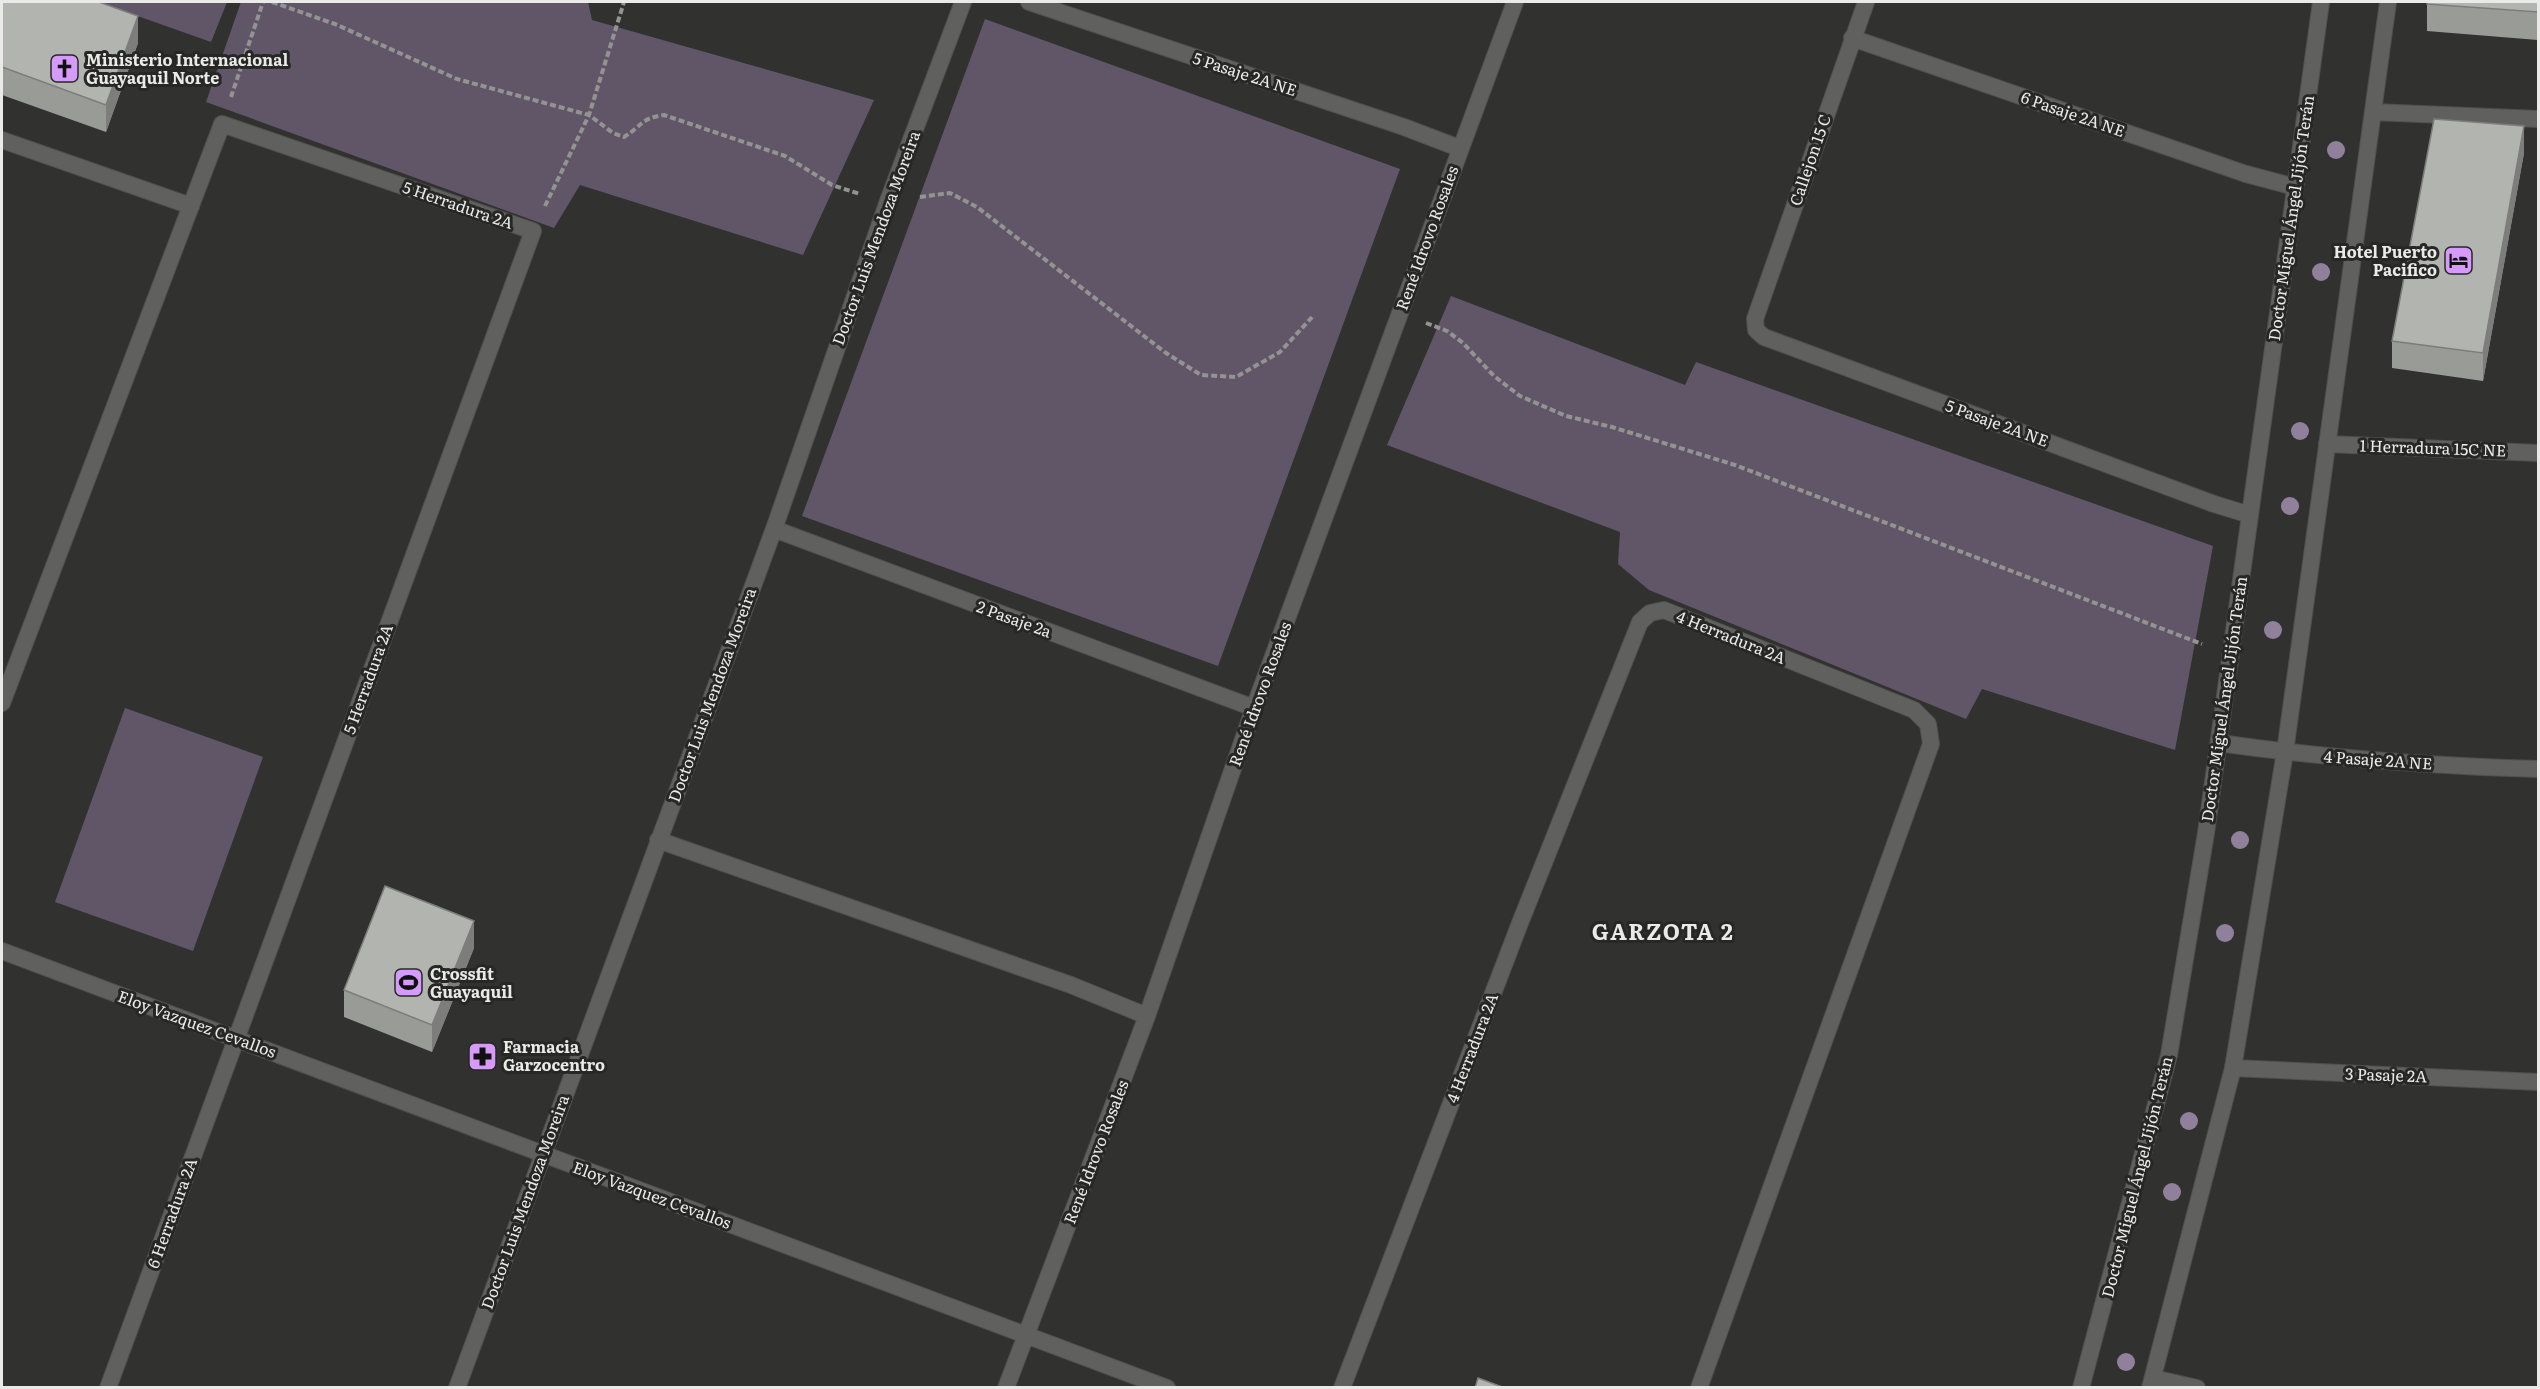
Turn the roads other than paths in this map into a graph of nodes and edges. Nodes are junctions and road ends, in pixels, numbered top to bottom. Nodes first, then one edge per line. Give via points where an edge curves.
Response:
1 (963, 2) edge
2 (1029, 2) edge
3 (1515, 2) edge
4 (1866, 2) edge
5 (2320, 2) edge
6 (2388, 2) edge
7 (1852, 38) junction
8 (2373, 112) junction
9 (2538, 119) edge
10 (2, 140) edge
11 (1460, 148) junction
12 (2295, 187) junction
13 (191, 206) junction
14 (1755, 319) joint
15 (2327, 444) junction
16 (2538, 453) edge
17 (2250, 515) junction
18 (774, 529) junction
19 (2, 703) edge
20 (1254, 708) junction
21 (2219, 743) junction
22 (2284, 752) junction
23 (2538, 769) edge
24 (658, 840) junction
25 (2, 951) edge
26 (1147, 1016) junction
27 (236, 1038) junction
28 (2234, 1068) junction
29 (2538, 1082) edge
30 (542, 1154) junction
31 (1027, 1334) junction
32 (2152, 1383) edge
33 (108, 1388) edge
34 (457, 1388) edge
35 (1006, 1388) edge
36 (1167, 1388) edge
37 (1342, 1388) edge
38 (1699, 1388) edge
39 (2081, 1388) edge
40 (2197, 1388) edge

1 - 18 street, Doctor Luis Mendoza Moreira via 888,201
2 - 11 street, 5 Pasaje 2A NE
3 - 11 street, René Idrovo Rosales
4 - 7 street, Callejon 15 C
5 - 12 street, Doctor Miguel Ángel Jijón Terán
6 - 8 street
7 - 12 street, 6 Pasaje 2A NE via 2246,174
7 - 14 street, Callejon 15 C
8 - 9 street
8 - 15 street
10 - 13 street
11 - 20 street, René Idrovo Rosales
12 - 17 street, Doctor Miguel Ángel Jijón Terán
13 - 19 street
13 - 27 street, 5 Herradura 2A via 222,124 533,231
14 - 17 street, 5 Pasaje 2A NE via 1756,330 1764,337
15 - 16 street, 1 Herradura 15C NE
15 - 22 street
17 - 21 street, Doctor Miguel Ángel Jijón Terán
18 - 20 street, 2 Pasaje 2a
18 - 24 street, Doctor Luis Mendoza Moreira
20 - 26 street, René Idrovo Rosales
21 - 22 street, 4 Pasaje 2A NE
21 - 39 street, Doctor Miguel Ángel Jijón Terán via 2169,1055
22 - 23 street, 4 Pasaje 2A NE
22 - 28 street
24 - 26 street via 1060,981
24 - 30 street, Doctor Luis Mendoza Moreira
25 - 27 street, Eloy Vazquez Cevallos
26 - 31 street, René Idrovo Rosales
27 - 30 street, Eloy Vazquez Cevallos
27 - 33 street, 6 Herradura 2A
28 - 29 street, 3 Pasaje 2A
28 - 32 street
30 - 31 street, Eloy Vazquez Cevallos
30 - 34 street, Doctor Luis Mendoza Moreira
31 - 35 street, René Idrovo Rosales
31 - 36 street, Eloy Vazquez Cevallos
32 - 40 street
37 - 38 street, 4 Herradura 2A via 1640,621 1650,613 1664,610 1914,710 1928,724 1931,744

